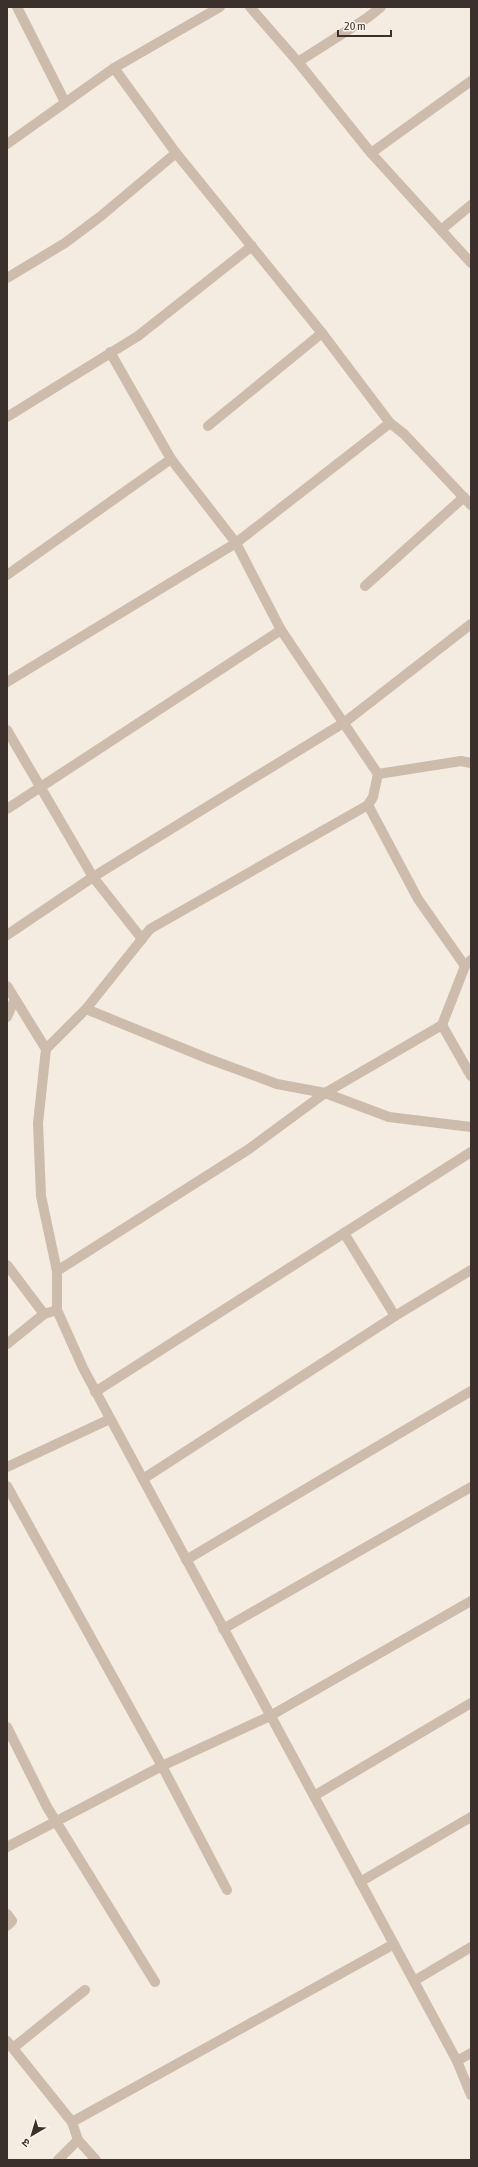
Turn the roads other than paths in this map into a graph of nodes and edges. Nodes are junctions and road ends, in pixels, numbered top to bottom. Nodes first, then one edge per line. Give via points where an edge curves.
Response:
1 (17, 7) edge
2 (220, 7) edge
3 (250, 7) edge
4 (381, 7) edge
5 (298, 62) junction
6 (114, 68) junction
7 (471, 81) edge
8 (65, 102) junction
9 (7, 144) edge
10 (176, 153) junction
11 (371, 153) junction
12 (471, 205) edge
13 (441, 230) junction
14 (252, 246) junction
15 (471, 263) edge
16 (7, 278) edge
17 (322, 333) junction
18 (110, 352) junction
19 (7, 417) edge
20 (390, 423) junction
21 (208, 426) dead end
22 (171, 459) junction
23 (464, 497) junction
24 (471, 505) edge
25 (236, 543) junction
26 (7, 575) edge
27 (365, 586) dead end
28 (471, 624) edge
29 (281, 630) junction
30 (7, 682) edge
31 (344, 722) junction
32 (7, 730) edge
33 (471, 763) edge
34 (378, 774) junction
35 (41, 788) junction
36 (368, 805) junction
37 (7, 809) edge
38 (93, 877) junction
39 (7, 935) edge
40 (142, 939) junction
41 (468, 963) edge
42 (7, 986) edge
43 (14, 1001) junction
44 (86, 1010) junction
45 (7, 1017) edge
46 (442, 1025) junction
47 (46, 1050) junction
48 (471, 1076) edge
49 (325, 1093) junction
50 (471, 1127) edge
51 (471, 1152) edge
52 (344, 1233) junction
53 (7, 1265) edge
54 (471, 1270) edge
55 (57, 1271) junction
56 (56, 1310) junction
57 (44, 1314) junction
58 (394, 1316) junction
59 (7, 1344) edge
60 (471, 1391) edge
61 (95, 1392) junction
62 (110, 1419) junction
63 (7, 1467) edge
64 (143, 1479) junction
65 (7, 1486) edge
66 (471, 1487) edge
67 (186, 1560) junction
68 (471, 1600) edge
69 (224, 1629) junction
70 (471, 1703) edge
71 (270, 1716) junction
72 (7, 1727) edge
73 (162, 1766) junction
74 (314, 1796) junction
75 (471, 1817) edge
76 (56, 1821) junction
77 (7, 1847) edge
78 (360, 1882) junction
79 (227, 1890) dead end
80 (7, 1914) edge
81 (7, 1926) edge
82 (394, 1944) junction
83 (471, 1947) edge
84 (414, 1981) junction
85 (155, 1982) dead end
86 (85, 1990) dead end
87 (10, 2044) edge
88 (471, 2053) edge
89 (457, 2061) junction
90 (471, 2095) edge
91 (72, 2122) junction
92 (78, 2140) junction
93 (58, 2160) edge
94 (96, 2160) edge

1 - 8 street
2 - 6 street
3 - 5 street
4 - 5 street
5 - 11 street
6 - 8 street
6 - 10 street
7 - 11 street
8 - 9 street
10 - 14 street
10 - 16 street via 65,243
11 - 13 street
12 - 13 street
13 - 15 street
14 - 17 street
14 - 18 street via 138,336
17 - 20 street
17 - 21 street
18 - 19 street
18 - 22 street
20 - 23 street via 404,434
20 - 25 street
22 - 25 street
22 - 26 street
23 - 24 street
23 - 27 street
25 - 29 street
25 - 30 street
28 - 31 street
29 - 31 street
29 - 35 street
31 - 34 street
31 - 38 street
32 - 35 street
33 - 34 street via 461,761
34 - 36 street via 373,797
35 - 37 street
35 - 38 street
36 - 40 street via 170,917 150,929
36 - 41 street via 418,899
38 - 39 street
38 - 40 street
40 - 44 street
41 - 46 street
42 - 43 street
43 - 45 street
43 - 47 street
44 - 47 street
44 - 49 street via 277,1084
46 - 48 street
46 - 49 street
47 - 55 street via 38,1123 41,1196
49 - 50 street via 389,1117
49 - 55 street via 249,1149
51 - 52 street
52 - 58 street
52 - 61 street
53 - 57 street
54 - 58 street
55 - 56 street
56 - 57 street
56 - 61 street
57 - 59 street
58 - 64 street
60 - 67 street
61 - 62 street
62 - 63 street
62 - 64 street
64 - 67 street
65 - 73 street
66 - 69 street
67 - 69 street
68 - 71 street
69 - 71 street
70 - 74 street
71 - 73 street
71 - 74 street
72 - 76 street
73 - 76 street
73 - 79 street
74 - 78 street
75 - 78 street
76 - 77 street
76 - 85 street
78 - 82 street
80 - 81 street via 12,1921
82 - 84 street
82 - 91 street
83 - 84 street
84 - 89 street
86 - 87 street
87 - 91 street
88 - 89 street
89 - 90 street
91 - 92 street
92 - 93 street
92 - 94 street

